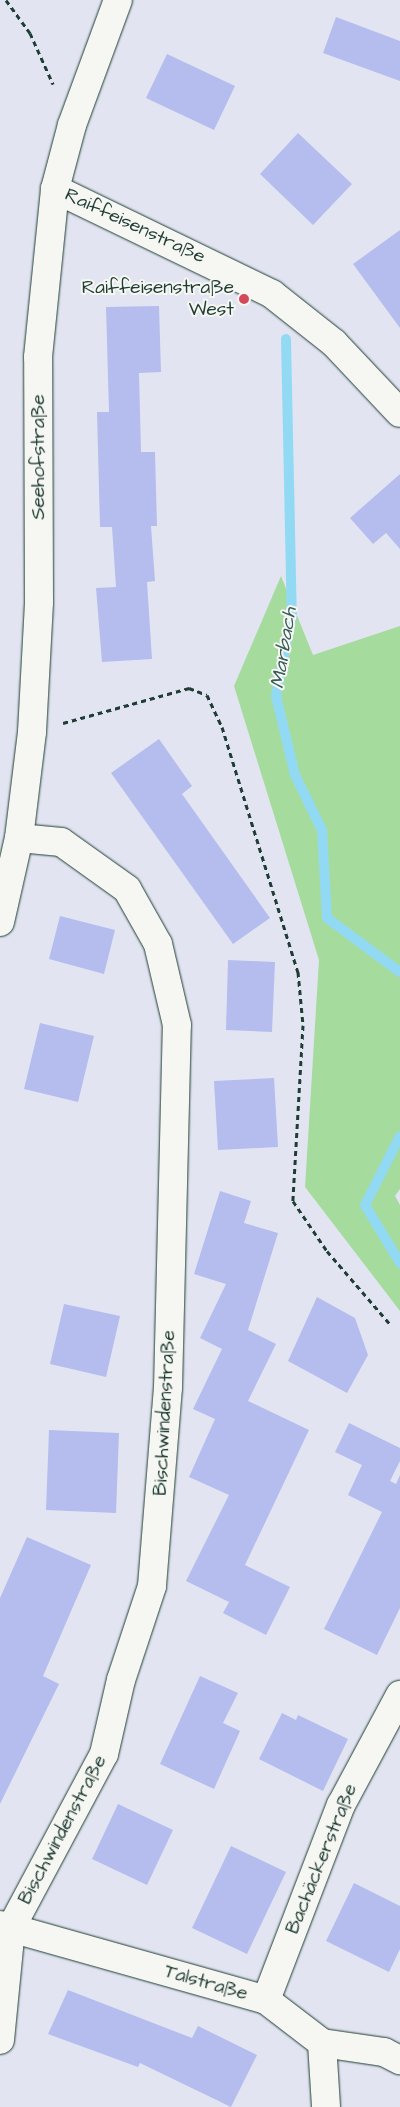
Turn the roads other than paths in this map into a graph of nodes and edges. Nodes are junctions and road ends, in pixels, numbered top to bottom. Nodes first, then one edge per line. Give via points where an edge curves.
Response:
1 (118, 0) edge
2 (55, 189) junction
3 (400, 414) edge
4 (19, 838) junction
5 (0, 922) edge
6 (400, 1695) edge
7 (6, 1927) edge
8 (266, 2000) junction
9 (0, 2040) edge
10 (322, 2043) junction
11 (400, 2060) edge
12 (326, 2107) edge

1 - 2 street, Seehofstraße via 72,125
2 - 3 street, Raiffeisenstraße via 272,294 334,343
2 - 4 street, Seehofstraße via 38,357 39,602 32,732
4 - 5 street, Seehofstraße
4 - 7 street, Bischwindenstraße via 61,842 127,890 158,944 177,1025 168,1388 152,1586 121,1680 104,1754
6 - 8 street, Bachäckerstraße via 340,1805
7 - 8 street, Talstraße
7 - 9 street, Bischwindenstraße
8 - 10 street, Talstraße
10 - 11 street, Talstraße via 384,2052
10 - 12 street

